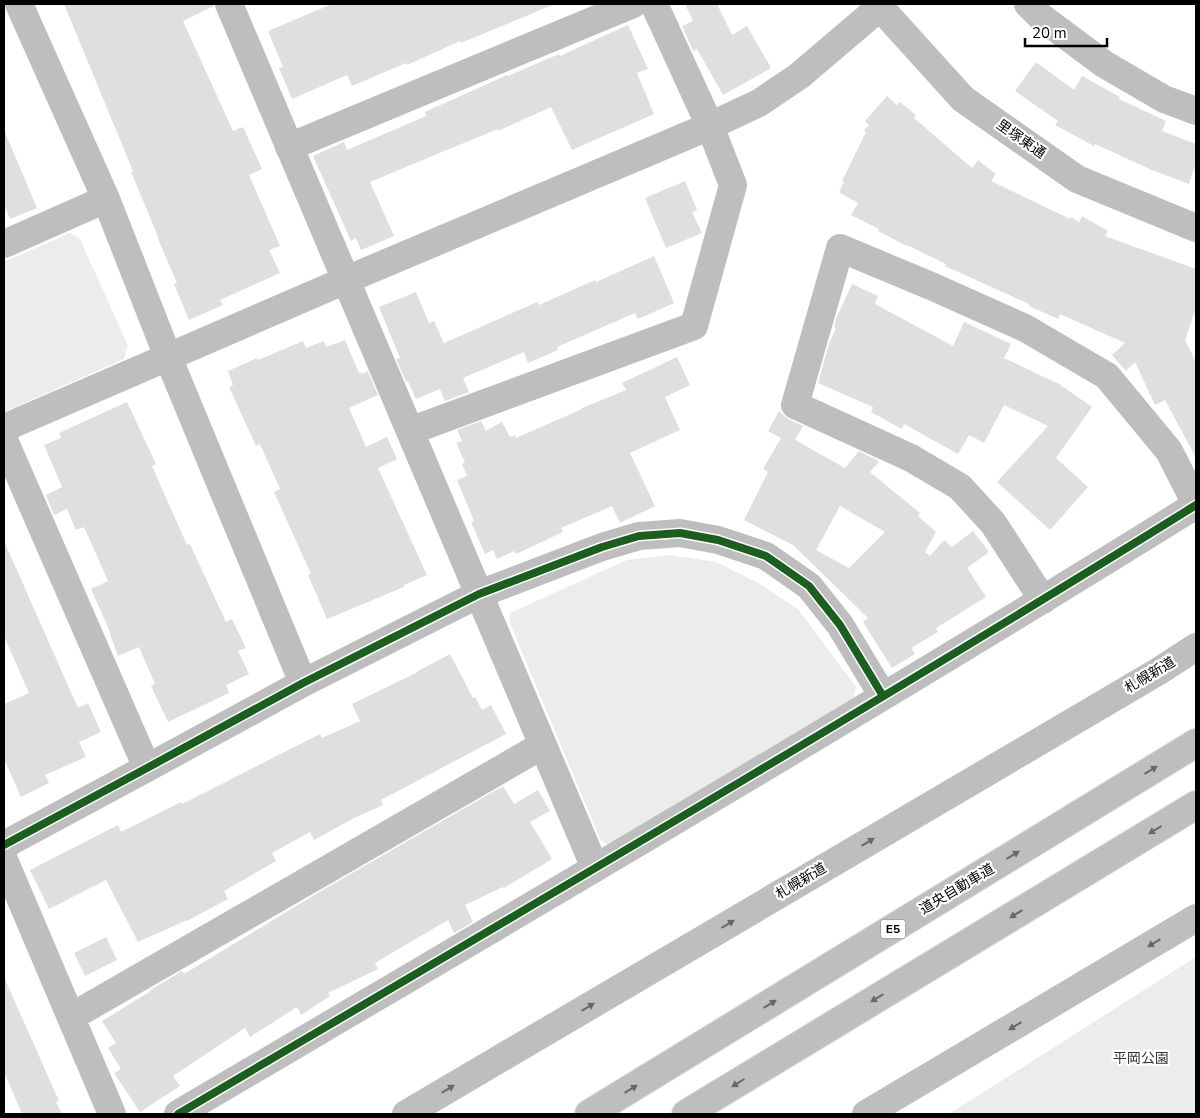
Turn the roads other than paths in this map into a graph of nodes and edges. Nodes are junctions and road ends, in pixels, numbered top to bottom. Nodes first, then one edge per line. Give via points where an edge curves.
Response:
1 (19, 4) edge
2 (633, 4) edge
3 (654, 4) edge
4 (1028, 4) edge
5 (878, 5) edge
6 (238, 7) edge
7 (1196, 111) edge
8 (710, 126) junction
9 (290, 147) junction
10 (106, 199) junction
11 (1196, 228) edge
12 (4, 244) edge
13 (346, 280) junction
14 (168, 357) junction
15 (4, 428) edge
16 (410, 431) junction
17 (4, 440) edge
18 (1196, 504) edge
19 (480, 594) junction
20 (1043, 600) junction
21 (1196, 647) edge
22 (303, 683) junction
23 (883, 696) junction
24 (1196, 743) edge
25 (543, 745) junction
26 (148, 768) junction
27 (1196, 805) edge
28 (4, 845) edge
29 (4, 860) edge
30 (595, 868) junction
31 (1196, 918) edge
32 (71, 1017) junction
33 (112, 1114) edge
34 (178, 1114) edge
35 (406, 1114) edge
36 (590, 1114) edge
37 (686, 1114) edge
38 (866, 1114) edge

1 - 10 main road
2 - 9 main road
3 - 8 main road
4 - 7 main road via 1104,64 1164,99
5 - 8 main road via 799,76 759,103
5 - 11 main road, 里塚東通 via 964,98 1077,179
6 - 9 main road
8 - 13 main road
8 - 16 main road via 733,185 694,326
9 - 13 main road
10 - 12 main road
10 - 14 main road
13 - 14 main road
13 - 16 main road
14 - 15 main road
14 - 22 main road
16 - 19 main road
17 - 26 main road
18 - 20 main road
18 - 20 main road via 1169,451 1107,376 1025,328 840,248 796,405 911,458 960,487 993,523
19 - 22 main road
19 - 23 main road via 639,536 680,534 718,540 766,556 809,586 840,625
19 - 25 main road
20 - 23 main road
35 -> 21 main road, 札幌新道
22 - 26 main road
23 - 30 main road
36 -> 24 main road, 道央自動車道 / E5
25 - 30 main road
25 - 32 main road
26 - 28 main road
27 -> 37 main road
29 - 32 main road
30 - 34 main road
31 -> 38 main road
32 - 33 main road

